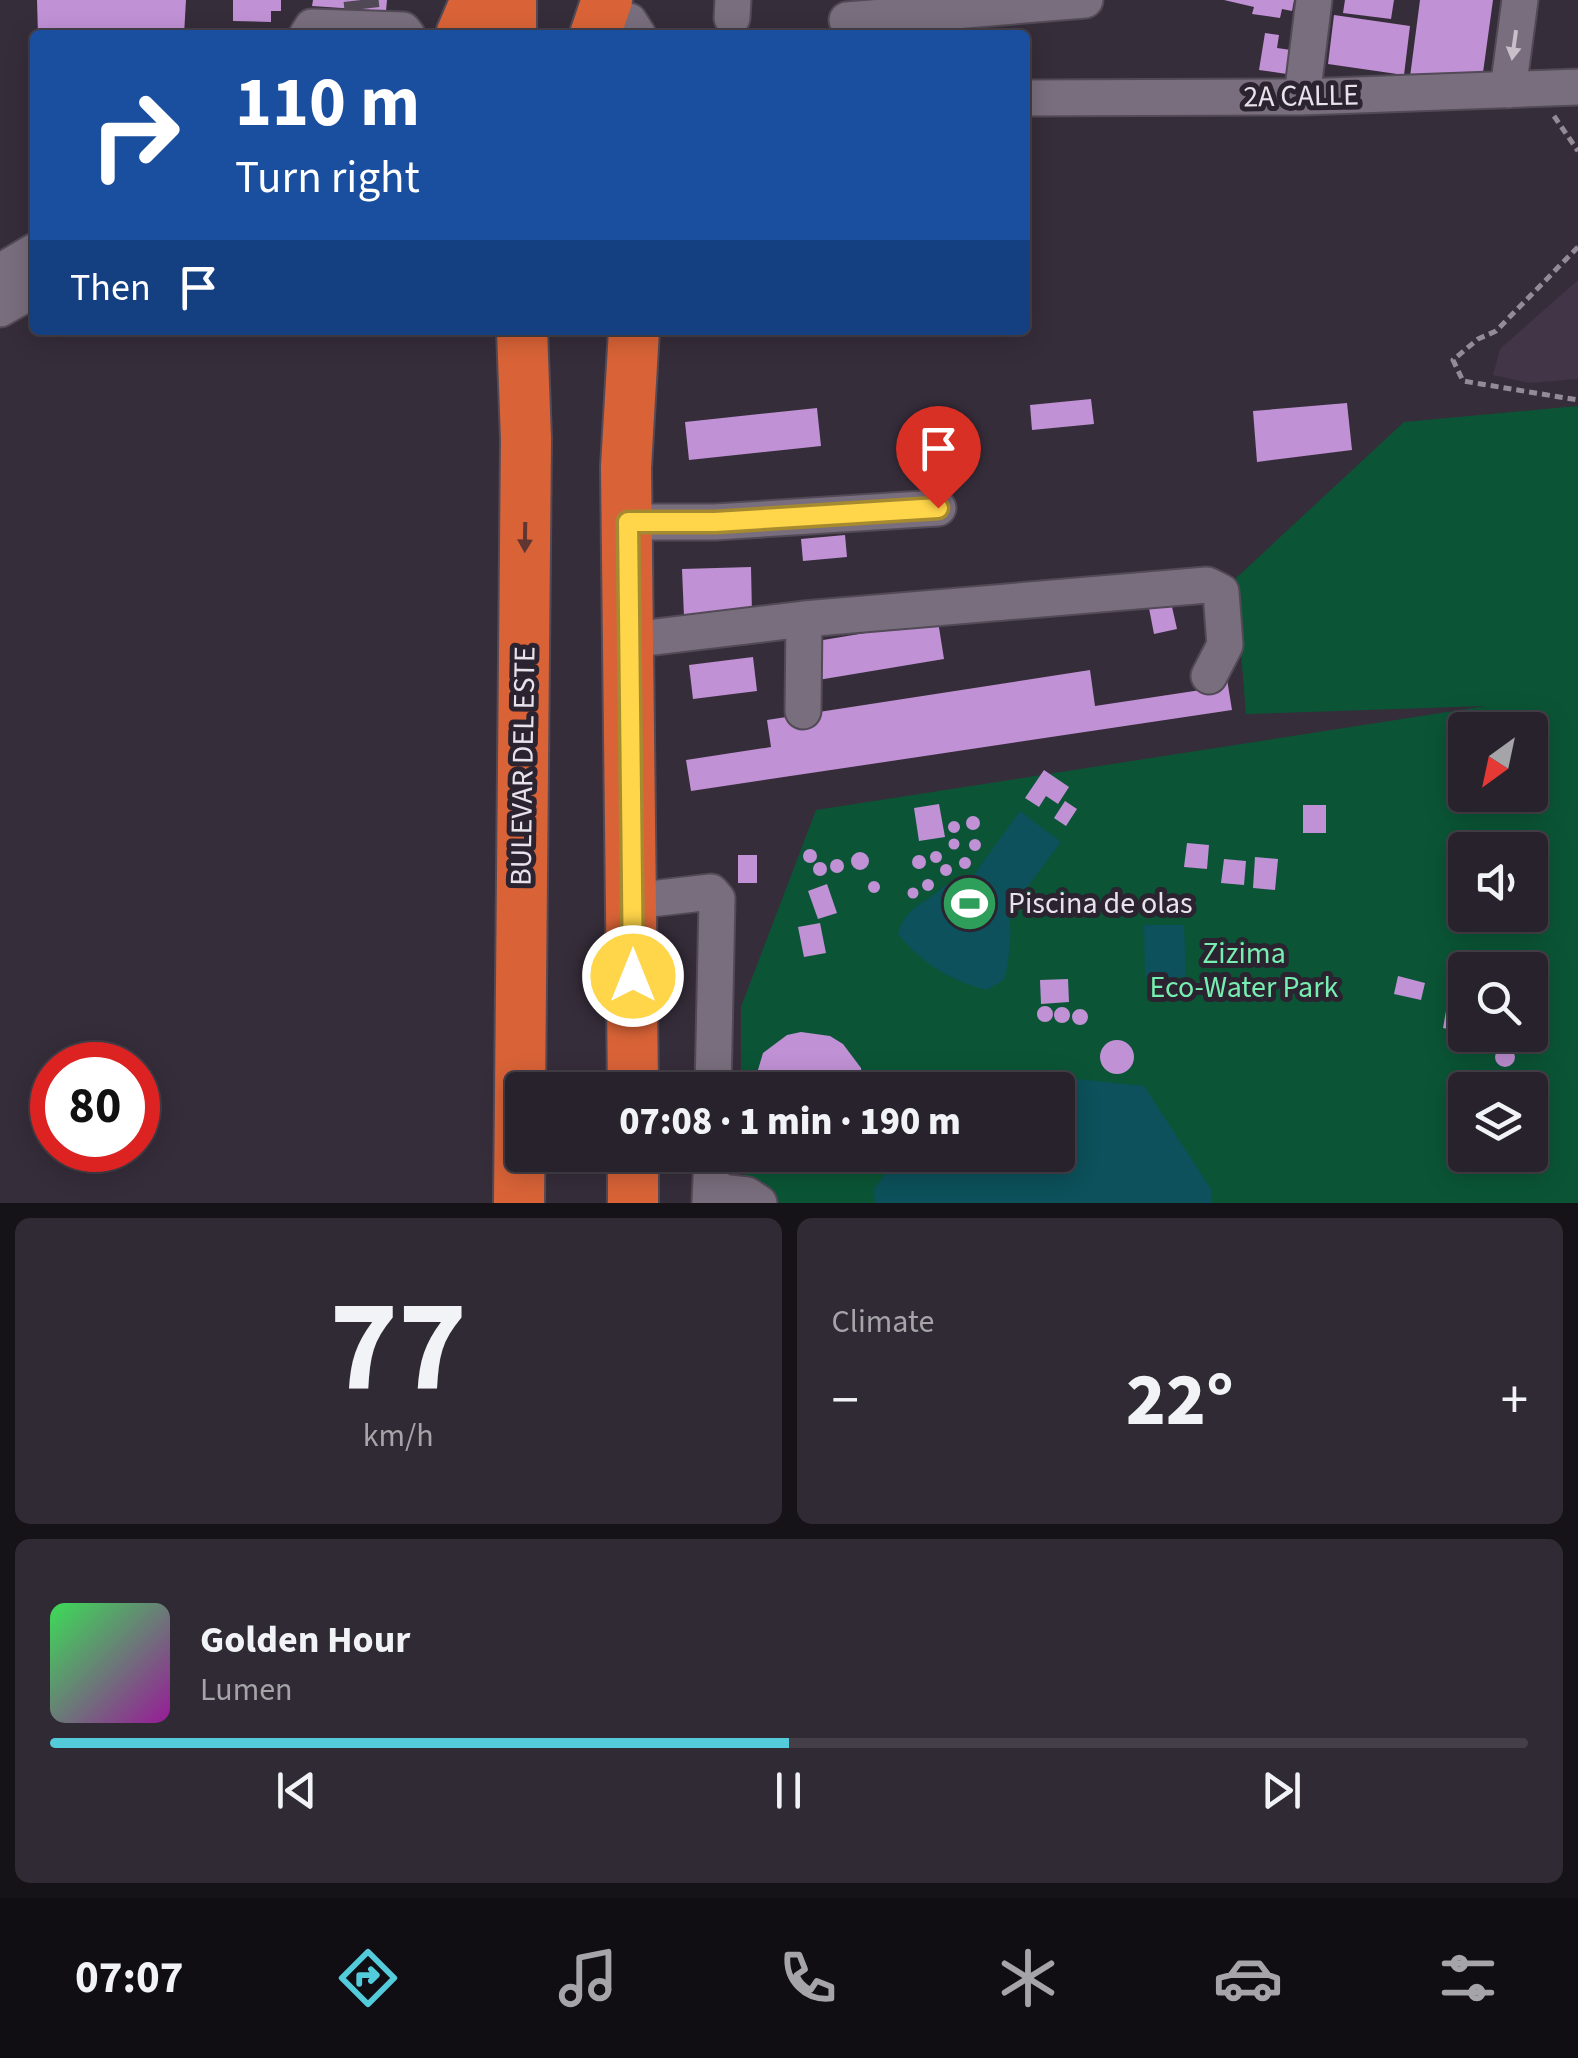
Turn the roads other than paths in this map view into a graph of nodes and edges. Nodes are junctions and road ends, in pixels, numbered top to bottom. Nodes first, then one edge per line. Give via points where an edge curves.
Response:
1 (476, 0) edge
2 (511, 0) edge
3 (1086, 0) edge
4 (1314, 0) edge
5 (1520, 0) edge
6 (847, 18) edge
7 (309, 21) edge
8 (405, 22) edge
9 (463, 30) edge
10 (511, 30) edge
11 (1578, 85) edge
12 (1508, 90) junction
13 (1302, 97) junction
14 (1030, 98) edge
15 (30, 254) edge
16 (0, 272) edge
17 (30, 291) edge
18 (0, 309) edge
19 (489, 335) edge
20 (522, 335) edge
21 (620, 335) edge
22 (634, 335) edge
23 (626, 467) junction
24 (938, 508) dead end
25 (628, 522) junction
26 (804, 619) junction
27 (630, 640) junction
28 (1208, 676) dead end
29 (803, 710) dead end
30 (633, 900) junction
31 (633, 1072) edge
32 (714, 1072) edge
33 (633, 1172) edge
34 (711, 1172) edge
35 (710, 1197) edge
36 (490, 1203) edge
37 (519, 1203) edge
38 (633, 1203) edge
39 (759, 1203) edge

1 - 9 highway
2 - 10 highway
3 - 6 street
4 - 13 street
5 -> 12 street
7 - 8 street
11 - 12 street, 2A CALLE
12 - 13 street, 2A CALLE
13 - 14 street, 2A CALLE
15 - 16 street
17 - 18 street
19 - 36 highway
20 -> 37 highway, BULEVAR DEL ESTE
21 - 23 highway
22 - 23 highway
23 - 25 highway
24 - 25 street
25 - 27 highway
26 - 27 street
26 - 28 street via 1206,585 1221,592 1225,646
26 - 29 street
27 - 30 highway
30 - 31 highway
30 - 32 street via 711,892 718,899
33 - 38 highway
34 - 35 street
35 - 39 street via 747,1195

